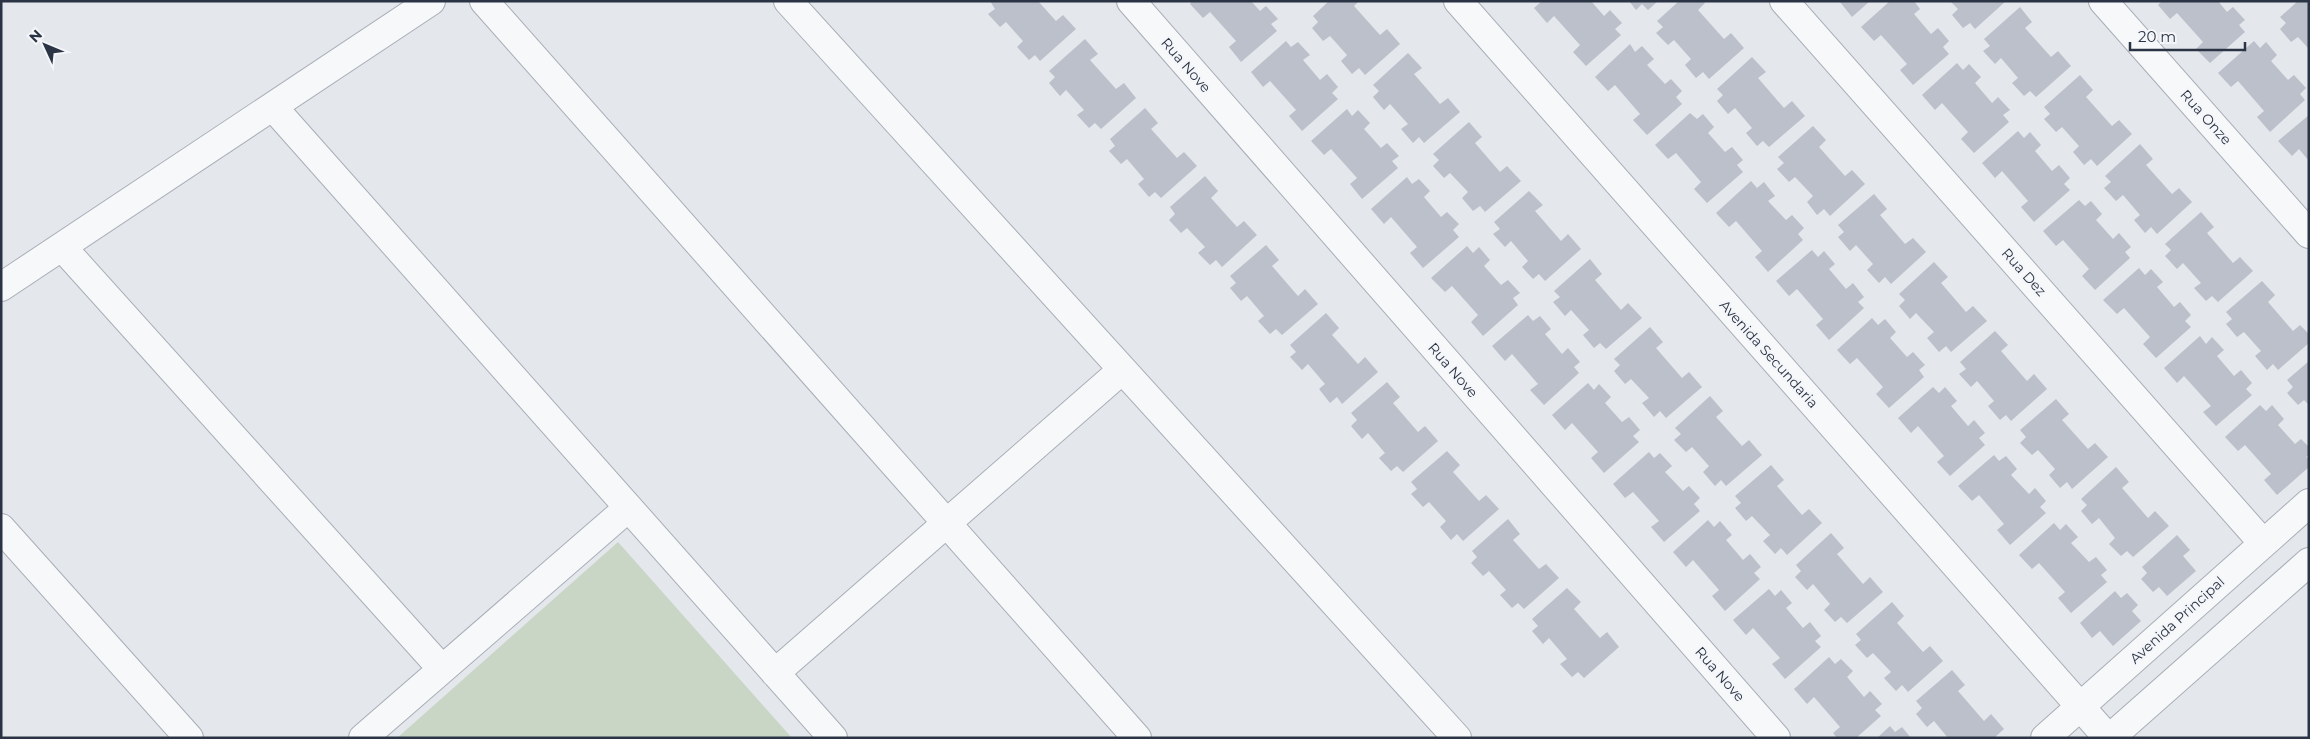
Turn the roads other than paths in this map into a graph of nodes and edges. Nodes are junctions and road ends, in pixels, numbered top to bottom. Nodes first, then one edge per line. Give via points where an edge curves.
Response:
1 (431, 1) edge
2 (484, 1) edge
3 (788, 1) edge
4 (1131, 1) edge
5 (1458, 1) edge
6 (1784, 1) edge
7 (2103, 1) edge
8 (272, 107) junction
9 (2309, 234) edge
10 (62, 246) junction
11 (1, 287) edge
12 (1122, 370) junction
13 (2309, 503) edge
14 (628, 508) junction
15 (947, 523) junction
16 (1, 528) edge
17 (2263, 543) junction
18 (2309, 562) edge
19 (442, 669) junction
20 (775, 673) junction
21 (2081, 706) junction
22 (189, 738) edge
23 (364, 738) edge
24 (833, 738) edge
25 (1137, 738) edge
26 (1457, 738) edge
27 (1776, 738) edge
28 (2045, 738) edge
29 (2109, 738) edge

1 - 8 street
2 - 15 street
3 - 12 street
4 - 27 street, Rua Nove
5 - 21 street, Avenida Secundaria
6 - 17 street, Rua Dez
7 - 9 street, Rua Onze
8 - 10 street
8 - 14 street
10 - 11 street
10 - 19 street
12 - 15 street
12 - 26 street
13 - 17 street, Avenida Principal
14 - 19 street
14 - 20 street
15 - 20 street
15 - 25 street
16 - 22 street
17 - 21 street, Avenida Principal
18 - 29 street
19 - 23 street
20 - 24 street
21 - 28 street, Avenida Principal
21 - 29 street, Avenida Secundaria

